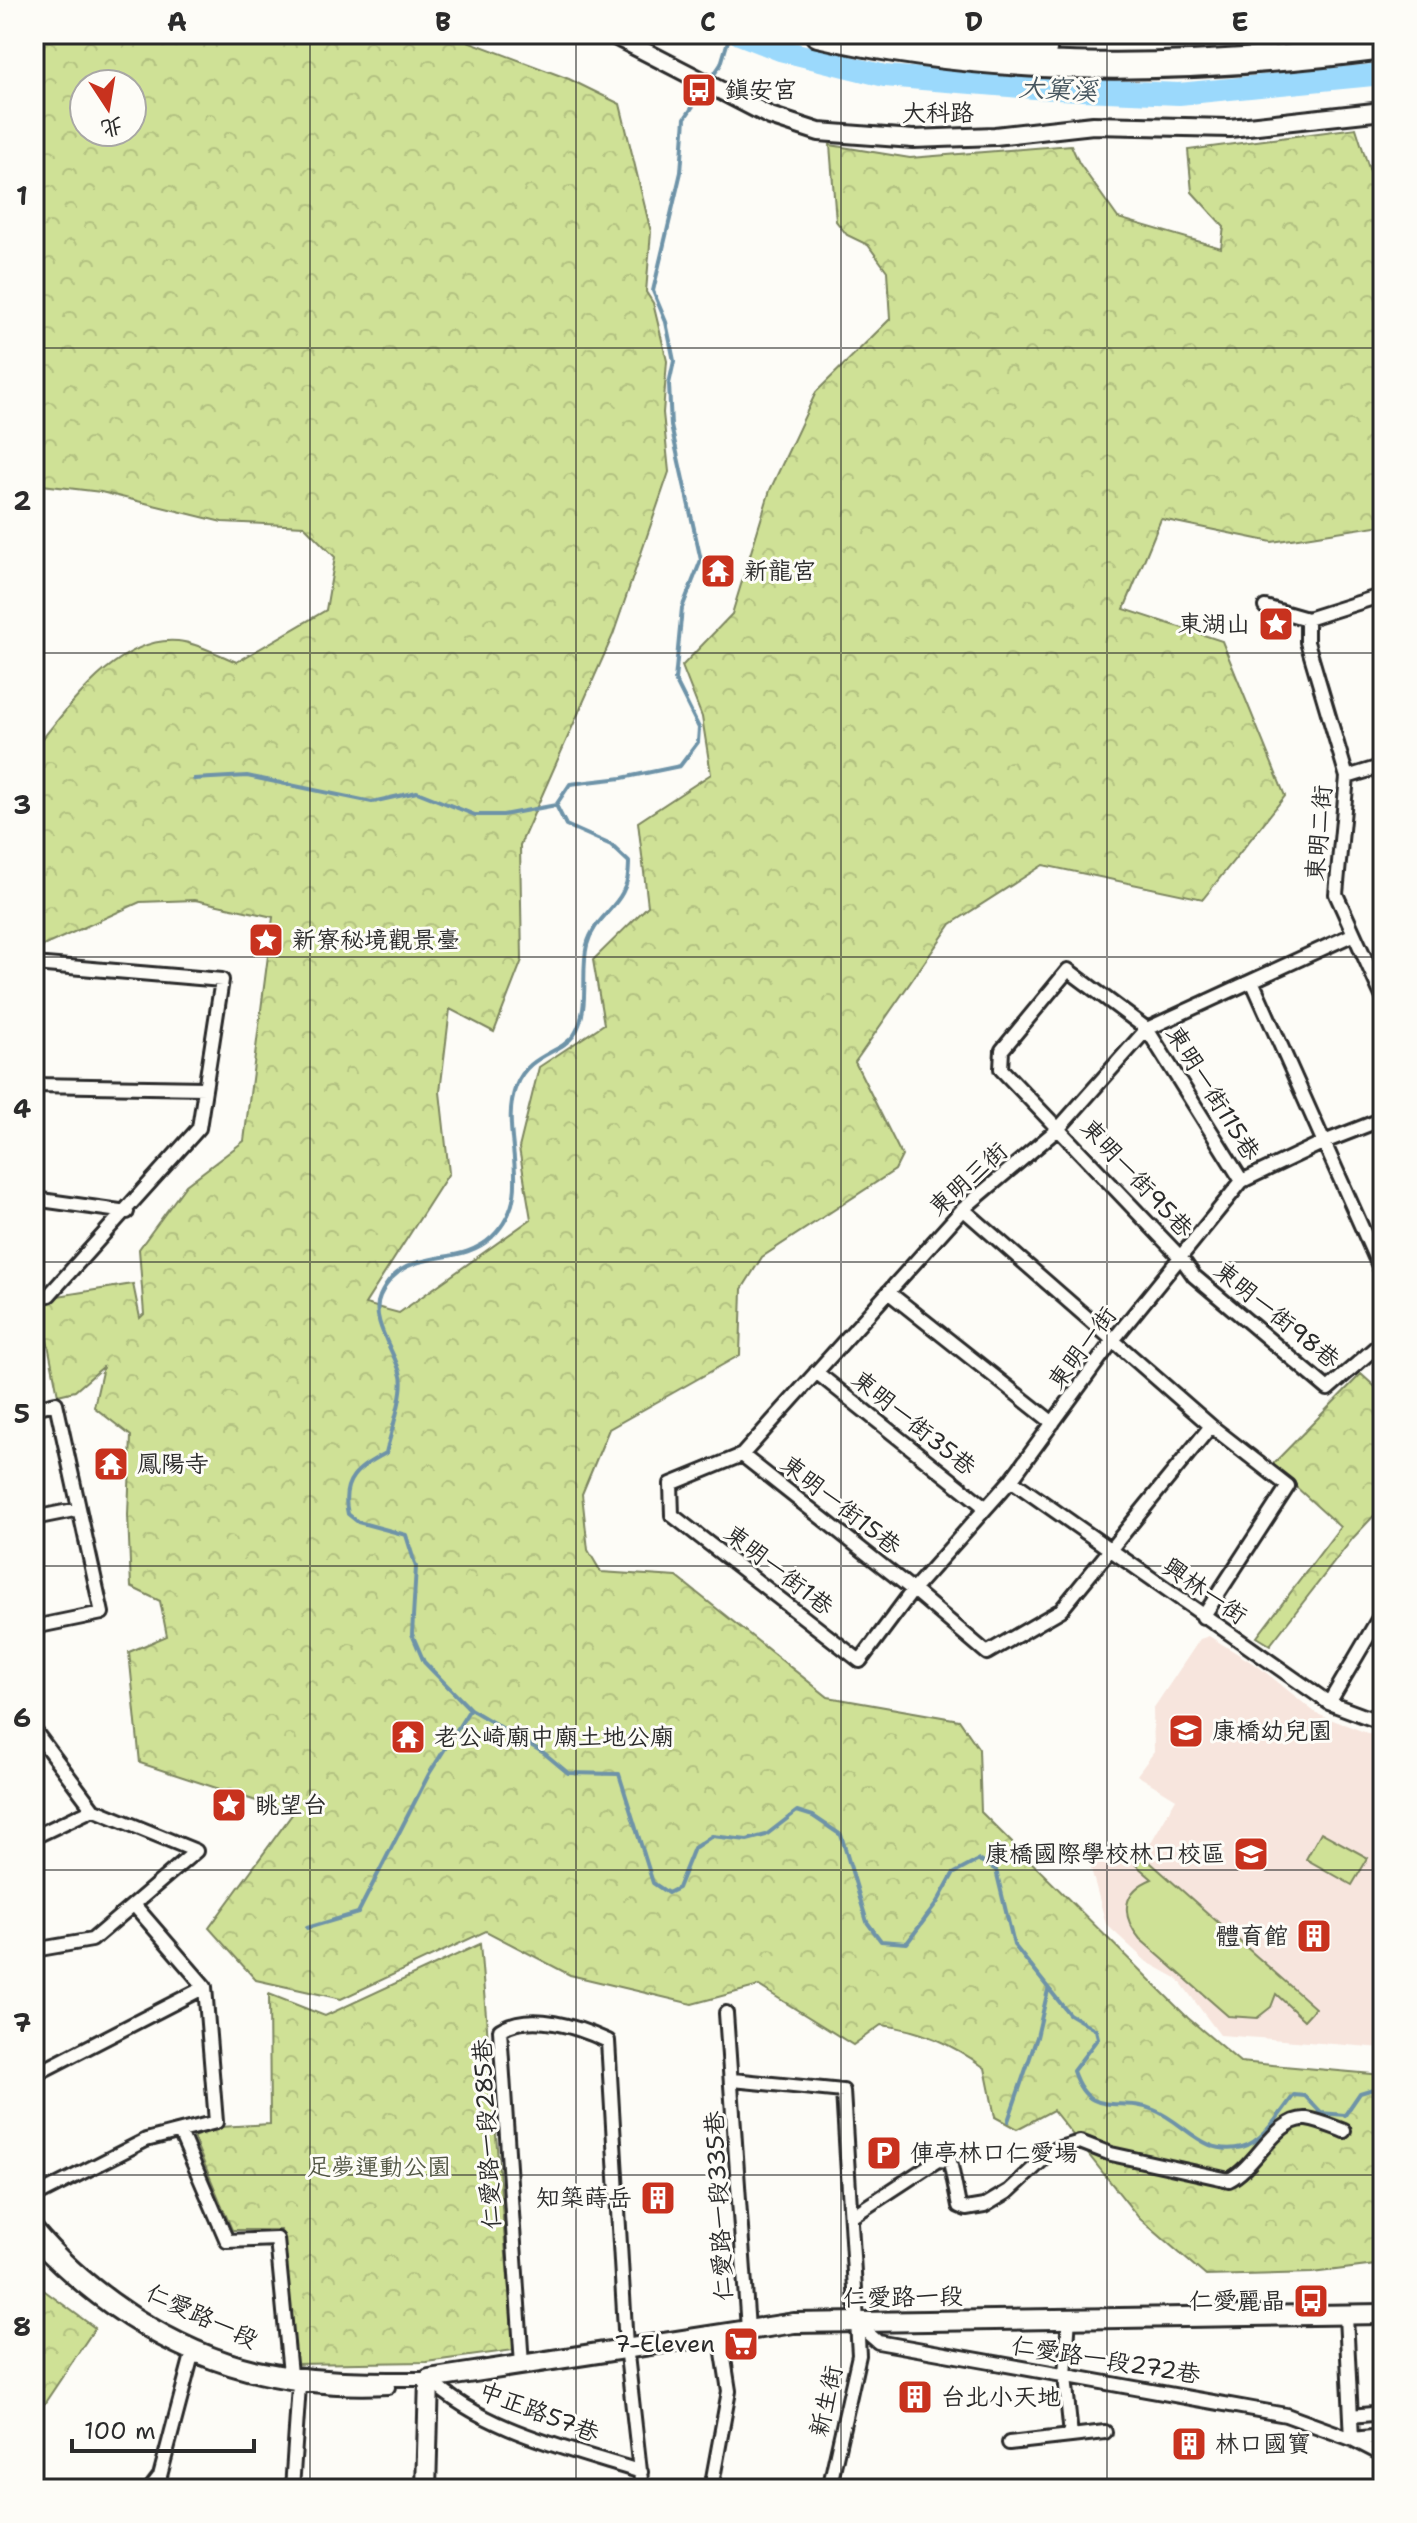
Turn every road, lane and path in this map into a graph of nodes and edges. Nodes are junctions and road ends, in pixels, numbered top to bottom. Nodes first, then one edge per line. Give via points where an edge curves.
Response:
1 (611, 34) edge
2 (818, 34) edge
3 (914, 34) edge
4 (1369, 34) edge
5 (1383, 47) edge
6 (1383, 111) edge
7 (1383, 595) edge
8 (1265, 607) dead end
9 (1307, 619) junction
10 (1383, 766) edge
11 (1347, 777) junction
12 (1354, 934) junction
13 (34, 964) edge
14 (1253, 983) junction
15 (1383, 998) edge
16 (1147, 1029) junction
17 (34, 1085) edge
18 (205, 1088) junction
19 (1383, 1119) edge
20 (1059, 1128) junction
21 (1324, 1142) junction
22 (1242, 1181) junction
23 (34, 1199) edge
24 (963, 1209) junction
25 (127, 1212) junction
26 (1182, 1259) junction
27 (1383, 1275) edge
28 (888, 1292) junction
29 (34, 1298) edge
30 (1114, 1339) junction
31 (1383, 1341) edge
32 (816, 1372) junction
33 (34, 1408) edge
34 (1053, 1423) junction
35 (1211, 1426) junction
36 (742, 1455) junction
37 (1011, 1480) junction
38 (985, 1507) junction
39 (79, 1509) junction
40 (672, 1515) joint
41 (34, 1518) edge
42 (1109, 1551) junction
43 (913, 1590) junction
44 (1383, 1611) edge
45 (1203, 1617) junction
46 (34, 1627) edge
47 (860, 1661) joint
48 (1329, 1703) junction
49 (1383, 1723) edge
50 (34, 1733) edge
51 (93, 1809) junction
52 (34, 1837) edge
53 (135, 1906) junction
54 (34, 1950) edge
55 (205, 1987) junction
56 (726, 2013) dead end
57 (34, 2075) edge
58 (733, 2080) junction
59 (1344, 2131) dead end
60 (180, 2132) junction
61 (34, 2197) edge
62 (851, 2217) junction
63 (34, 2226) edge
64 (34, 2241) edge
65 (1383, 2314) edge
66 (1346, 2316) junction
67 (1069, 2317) junction
68 (855, 2322) junction
69 (748, 2329) junction
70 (720, 2333) junction
71 (626, 2346) junction
72 (192, 2355) junction
73 (522, 2365) junction
74 (290, 2374) junction
75 (1065, 2376) junction
76 (429, 2379) junction
77 (299, 2385) junction
78 (1383, 2413) edge
79 (1351, 2416) junction
80 (1105, 2432) dead end
81 (1071, 2436) junction
82 (1383, 2436) edge
83 (1352, 2439) junction
84 (1009, 2443) dead end
85 (1383, 2455) edge
86 (641, 2472) junction
87 (150, 2489) edge
88 (292, 2489) edge
89 (426, 2489) edge
90 (642, 2489) edge
91 (711, 2489) edge
92 (829, 2489) edge

1 - 6 street, 大科路 via 717,90 819,132 913,139 1093,125 1230,128
2 - 5 highway via 878,48 987,61 1099,66
3 - 4 highway via 1060,51 1151,51
7 - 9 street
8 - 9 street
9 - 11 street, 東明二街 via 1307,642
10 - 11 street
11 - 12 street, 東明二街 via 1336,894
12 - 14 street, 東明三街
12 - 15 street, 東明二街
13 - 18 street via 222,980
14 - 16 street, 東明三街
14 - 21 street
16 - 20 street, 東明三街
16 - 20 street, 東明一街95巷 via 1068,970 1002,1050 1001,1069
16 - 22 street, 東明一街115巷
17 - 18 street
18 - 25 street via 199,1128
19 - 21 street, 東明一街
20 - 24 street, 東明三街
20 - 26 street, 東明一街95巷
21 - 22 street, 東明一街
21 - 27 street
22 - 26 street, 東明一街
23 - 25 street
24 - 28 street, 東明三街
24 - 30 street
25 - 29 street via 49,1295
26 - 30 street, 東明一街
26 - 31 street, 東明一街98巷 via 1194,1276 1328,1389
28 - 32 street, 東明三街
28 - 34 street
30 - 34 street, 東明一街
30 - 35 street
32 - 36 street, 東明三街
32 - 38 street, 東明一街35巷
33 - 39 street via 56,1403
34 - 37 street, 東明一街
35 - 42 street
35 - 45 street via 1288,1486
36 - 40 street, 東明三街 via 671,1484
36 - 43 street, 東明一街15巷
37 - 38 street, 東明一街
37 - 42 street, 興林一街
38 - 43 street, 東明一街
39 - 41 street
39 - 46 street via 102,1613
40 - 47 street, 東明一街1巷
42 - 43 street, 東明一街15巷 via 1061,1610 987,1653
42 - 45 street, 興林一街
43 - 47 street, 東明一街
44 - 48 street
45 - 48 street, 興林一街
48 - 49 street, 興林一街
50 - 51 street
51 - 52 street
51 - 53 street via 196,1851
53 - 54 street via 92,1940
53 - 55 street
55 - 57 street
55 - 60 street via 216,2122
56 - 58 street, 仁愛路一段335巷
58 - 62 street, 仁愛路一段335巷 via 843,2091
58 - 69 street, 仁愛路一段335巷
59 - 62 street via 1306,2119 1290,2122 1245,2172 1229,2180 1080,2142 1053,2150 1009,2191 984,2206 966,2209 959,2206 950,2161 938,2160
60 - 61 street via 123,2150
60 - 74 street via 227,2241 277,2239
62 - 68 street, 仁愛路一段335巷
63 - 74 street, 仁愛路一段 via 76,2270 136,2314 212,2353
64 - 72 street, 仁愛路一段 via 89,2293
65 - 66 main road, 仁愛路一段
66 - 67 main road, 仁愛路一段
66 - 79 street
67 - 68 main road, 仁愛路一段
67 - 75 street
68 - 69 main road, 仁愛路一段
68 - 75 street, 仁愛路一段272巷 via 878,2342
68 - 92 street, 新生街 via 859,2355
69 - 70 main road, 仁愛路一段
70 - 71 main road, 仁愛路一段
70 - 91 street via 729,2391
71 - 73 main road, 仁愛路一段
71 - 73 street, 仁愛路一段285巷 via 608,2041 567,2023 508,2025 500,2030
71 - 86 street, 中正路57巷
72 - 77 street, 仁愛路一段 via 262,2380
72 - 87 street via 160,2476
73 - 76 main road, 仁愛路一段
74 - 76 street, 仁愛路一段
74 - 77 street
75 - 81 street
75 - 83 street, 仁愛路一段272巷 via 1232,2403 1286,2415
76 - 77 street, 仁愛路一段 via 354,2389
76 - 86 street, 中正路57巷 via 453,2402 541,2440
76 - 89 main road
77 - 88 street
78 - 79 street
79 - 83 street
80 - 81 street
81 - 84 street
82 - 83 street
83 - 85 street, 仁愛路一段272巷
86 - 90 street, 中正路57巷

